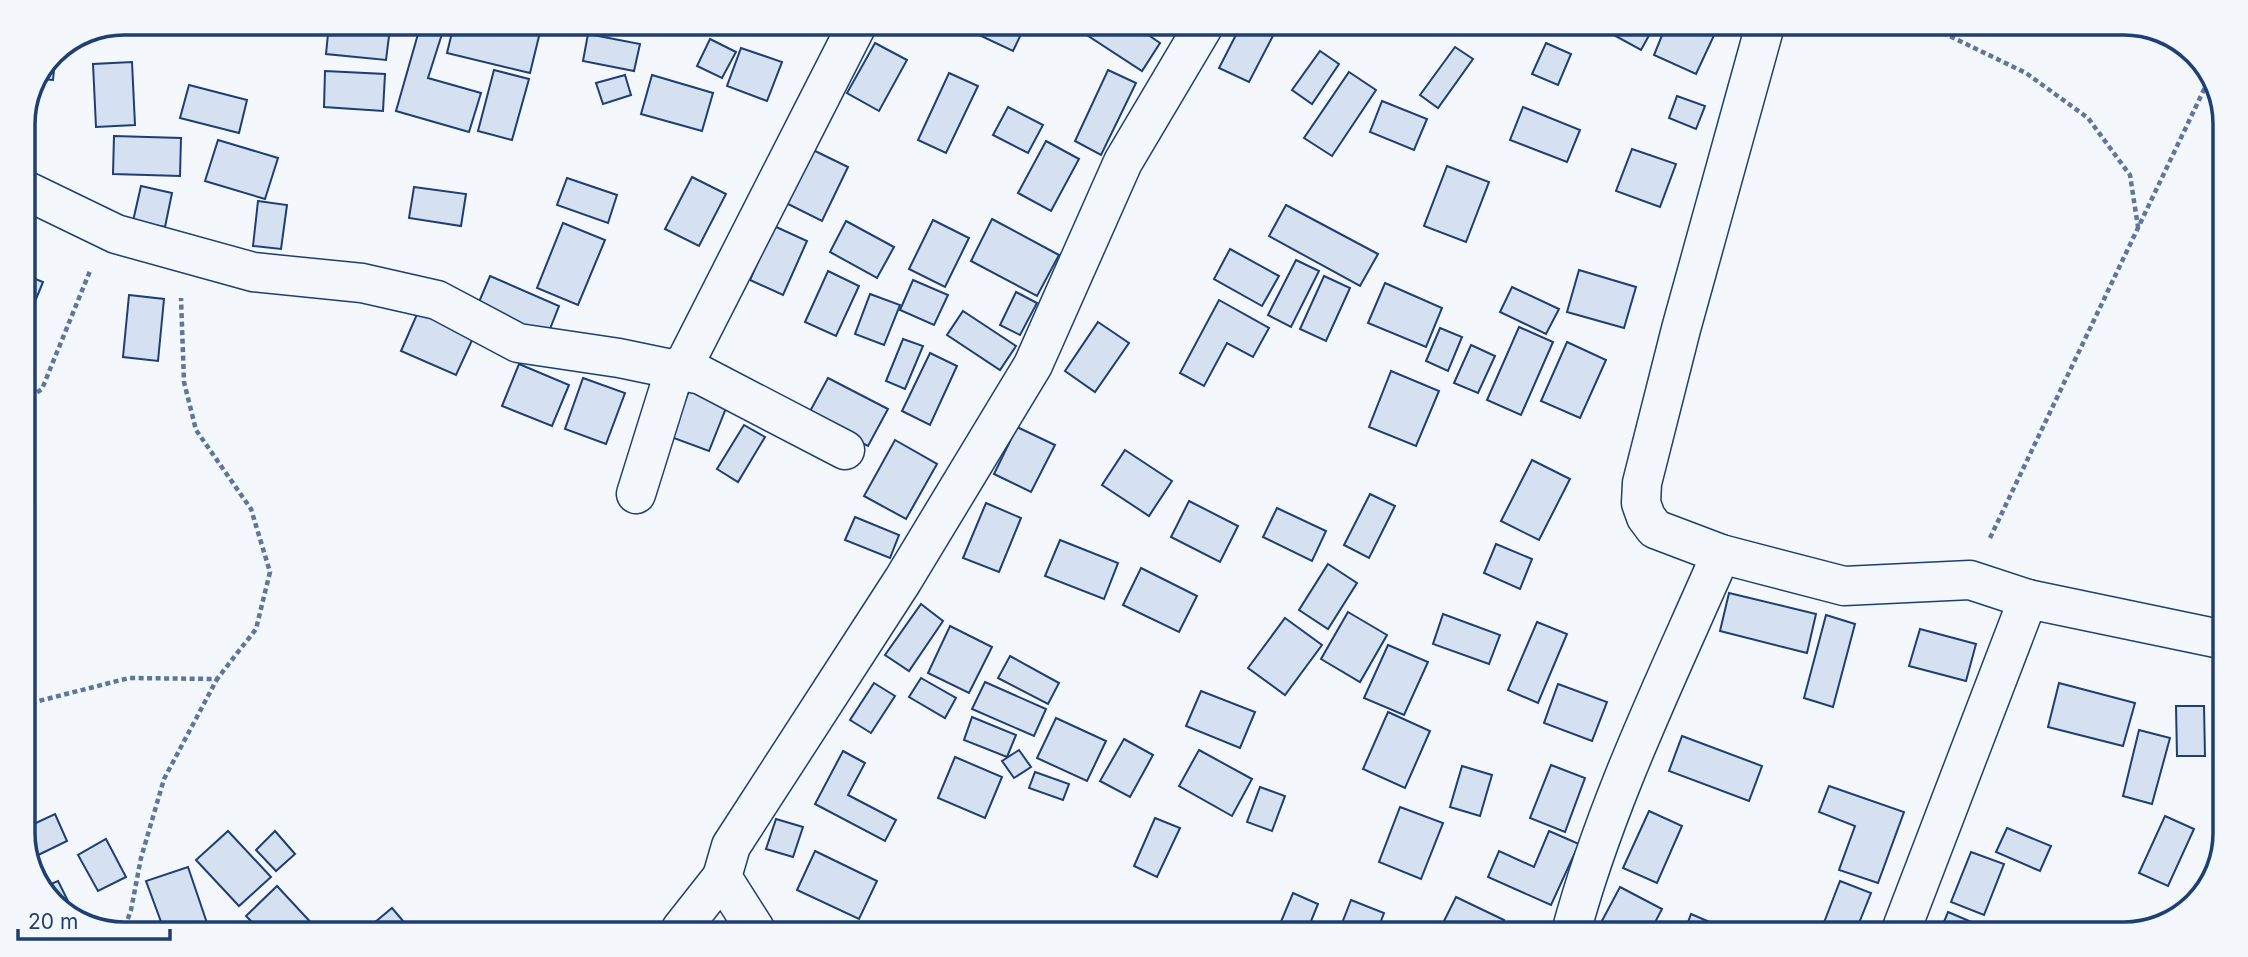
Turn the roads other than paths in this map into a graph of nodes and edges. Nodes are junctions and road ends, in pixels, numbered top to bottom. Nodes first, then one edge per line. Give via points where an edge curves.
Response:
1 (853, 35) edge
2 (1198, 35) edge
3 (1762, 35) edge
4 (35, 195) edge
5 (675, 369) junction
6 (845, 450) dead end
7 (636, 494) dead end
8 (1721, 554) junction
9 (2028, 599) junction
10 (2213, 638) edge
11 (722, 877) junction
12 (687, 922) edge
13 (751, 922) edge
14 (1574, 922) edge
15 (1904, 922) edge

1 - 5 street via 687,361
2 - 11 street via 1123,162 1034,365 904,580 731,845
3 - 8 street via 1642,482 1641,503 1655,529
4 - 5 street via 116,233 253,272 362,283 425,297 518,343
5 - 6 street via 701,375
5 - 7 street
8 - 9 street via 1844,586 1970,580
8 - 14 street via 1637,747 1585,879
9 - 10 street
9 - 15 street
11 - 12 street
11 - 13 street

